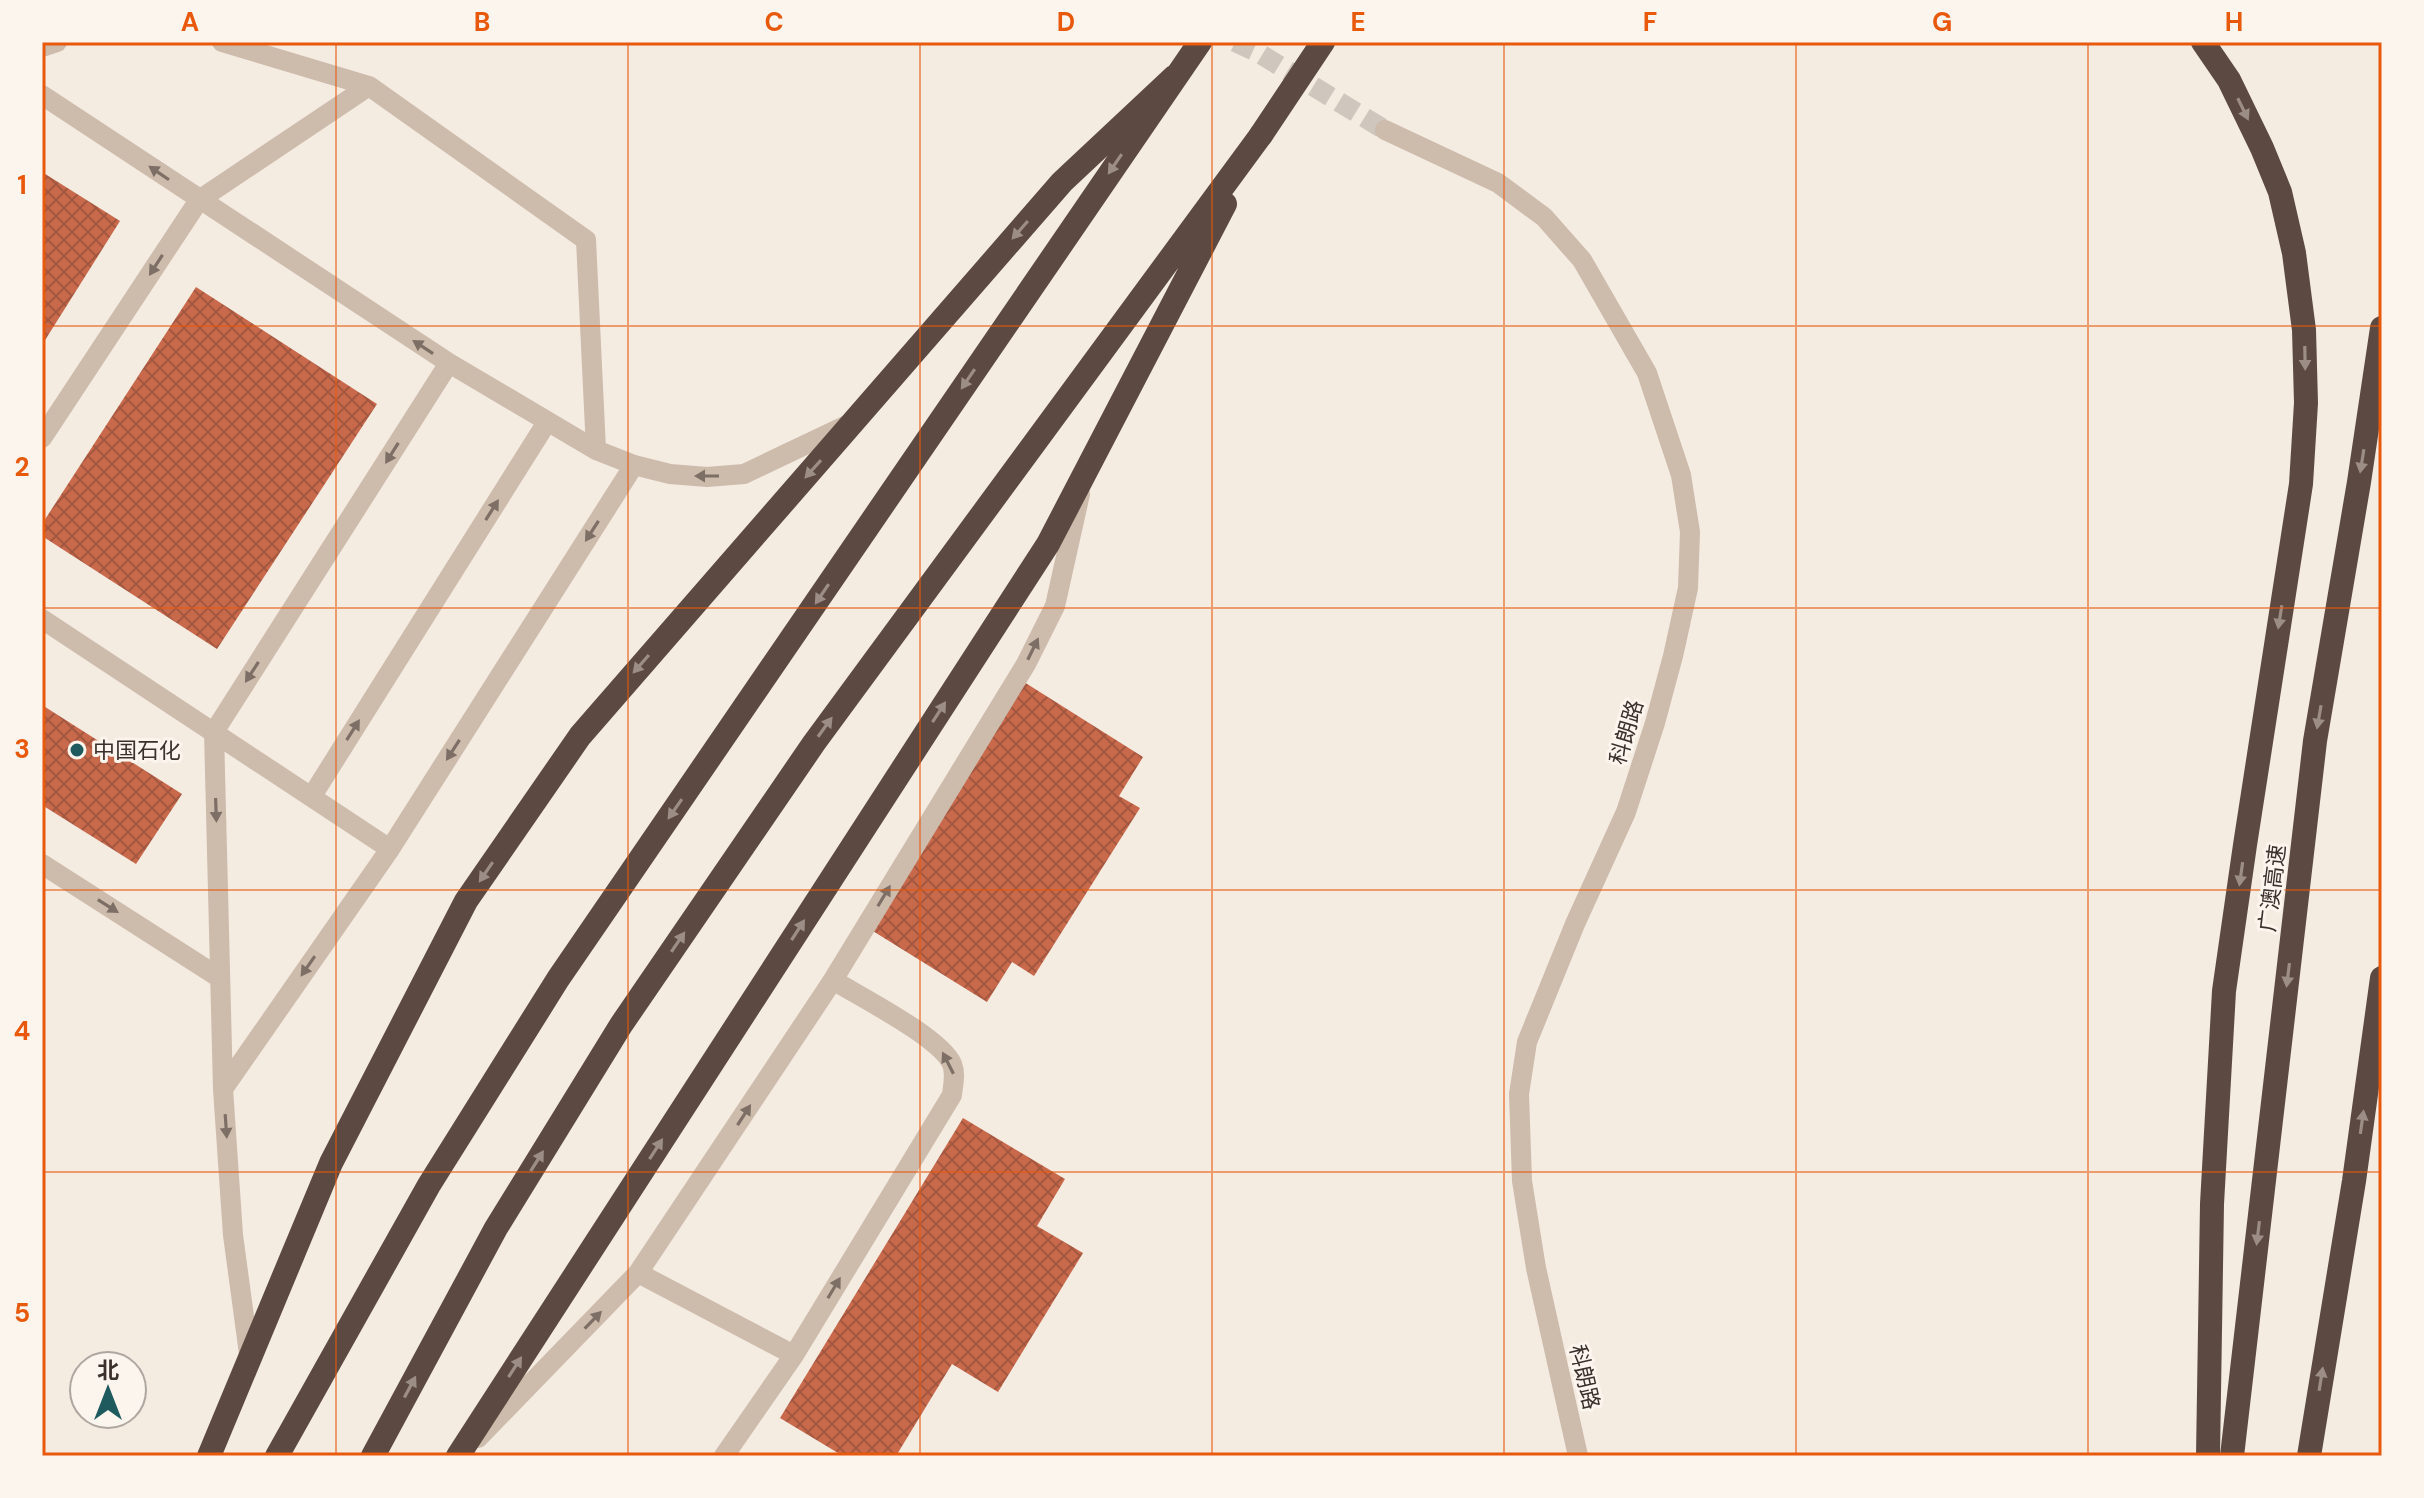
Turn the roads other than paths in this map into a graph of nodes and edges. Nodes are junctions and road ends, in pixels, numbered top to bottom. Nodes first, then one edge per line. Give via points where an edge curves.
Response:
1 (57, 42) edge
2 (222, 42) edge
3 (1200, 42) edge
4 (1323, 42) edge
5 (2203, 42) edge
6 (42, 47) edge
7 (1174, 77) junction
8 (369, 86) junction
9 (42, 95) edge
10 (1385, 130) tunnel mouth
11 (1261, 135) junction
12 (199, 200) junction
13 (2382, 328) edge
14 (449, 363) junction
15 (856, 420) junction
16 (547, 422) junction
17 (42, 438) edge
18 (596, 450) junction
19 (634, 465) junction
20 (1086, 471) junction
21 (42, 619) edge
22 (214, 732) junction
23 (312, 796) junction
24 (390, 849) junction
25 (42, 864) edge
26 (220, 978) junction
27 (2382, 978) edge
28 (833, 980) junction
29 (223, 1089) junction
30 (638, 1273) junction
31 (794, 1355) junction
32 (250, 1361) junction
33 (209, 1456) edge
34 (277, 1456) edge
35 (373, 1456) edge
36 (459, 1456) edge
37 (724, 1456) edge
38 (1578, 1456) edge
39 (2208, 1456) edge
40 (2232, 1456) edge
41 (2309, 1456) edge

1 - 6 street
2 - 8 street
3 - 7 highway
4 - 11 highway, bridge
5 -> 39 highway via 2229,80 2280,192 2304,330 2306,403 2301,484 2224,991 2212,1204
7 -> 15 highway via 1062,182
7 -> 34 highway via 558,979 429,1185
8 - 12 street
8 - 18 street via 586,240
12 -> 9 street
10 - 38 street, 科朗路 via 1498,183 1544,217 1582,260 1647,373 1681,475 1690,532 1688,588 1666,683 1626,812 1527,1042 1519,1094 1522,1181
11 - 20 highway
35 -> 11 highway via 496,1228 621,1025 823,730
14 -> 12 street
12 -> 17 street
13 -> 40 highway, 广澳高速 via 2315,741
14 - 16 street
14 -> 22 street
15 -> 19 street via 744,474 670,474
15 -> 32 highway via 580,736 466,901 331,1163
16 - 18 street
23 -> 16 street
18 - 19 street
19 -> 24 street
28 -> 20 street via 1026,664 1055,606
36 -> 20 highway via 1048,544
21 - 22 street
22 - 23 street
22 -> 26 street
23 - 24 street
24 -> 29 street
25 -> 26 street
26 - 29 street
41 -> 27 highway
30 -> 28 street
31 -> 28 street via 952,1095 951,1062 932,1040
29 -> 32 street via 233,1235
30 - 31 street
36 -> 30 street
31 - 37 street
32 - 33 highway

